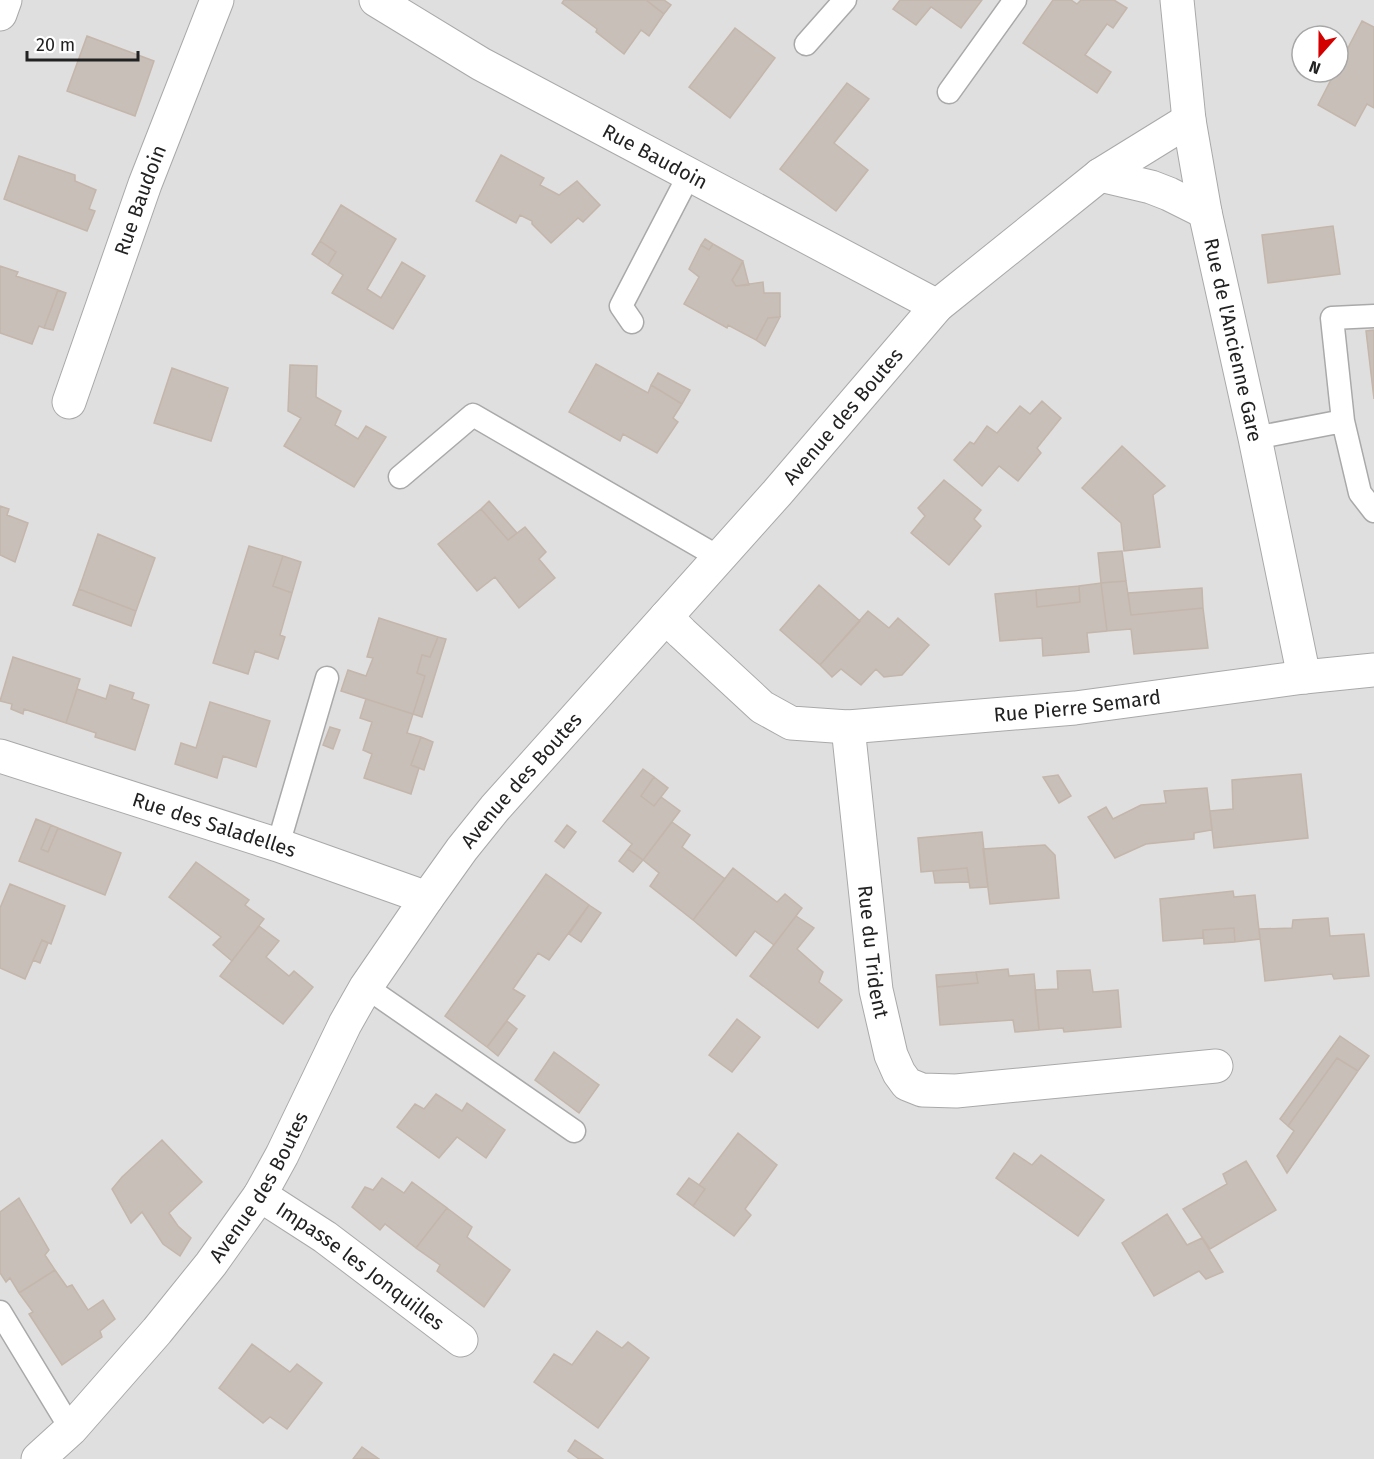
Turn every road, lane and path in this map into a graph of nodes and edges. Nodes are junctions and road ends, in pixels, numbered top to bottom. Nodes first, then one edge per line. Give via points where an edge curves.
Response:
1 (5, 0) edge
2 (217, 0) edge
3 (376, 0) edge
4 (845, 0) edge
5 (1015, 0) edge
6 (1177, 0) edge
7 (0, 15) edge
8 (806, 44) dead end
9 (949, 92) dead end
10 (1189, 120) junction
11 (689, 175) junction
12 (1100, 175) junction
13 (1205, 212) junction
14 (937, 306) junction
15 (1374, 316) edge
16 (632, 322) dead end
17 (69, 402) dead end
18 (1343, 421) junction
19 (1255, 438) junction
20 (400, 477) dead end
21 (1374, 511) edge
22 (720, 558) junction
23 (666, 617) junction
24 (1374, 670) edge
25 (1304, 677) junction
26 (327, 678) dead end
27 (848, 727) junction
28 (0, 756) edge
29 (278, 844) junction
30 (427, 898) junction
31 (366, 987) junction
32 (1216, 1066) dead end
33 (574, 1131) dead end
34 (260, 1196) junction
35 (0, 1312) edge
36 (461, 1340) dead end
37 (71, 1428) junction
38 (38, 1459) edge

1 - 7 street
2 - 17 street, Rue Baudoin via 145,184
3 - 11 street, Rue Baudoin via 481,64
4 - 8 lane
5 - 9 lane
6 - 10 street, Rue de l'Ancienne Gare
10 - 12 street, Avenue des Boutes
10 - 13 street, Rue de l'Ancienne Gare
11 - 14 street, Rue Baudoin
11 - 16 lane via 621,306
12 - 13 street via 1151,187
12 - 14 street, Avenue des Boutes
13 - 19 street, Rue de l'Ancienne Gare
14 - 22 street, Avenue des Boutes
15 - 18 lane via 1332,318
18 - 19 lane
18 - 21 lane via 1360,493
19 - 25 street, Rue de l'Ancienne Gare
20 - 22 lane via 473,415
22 - 23 street, Avenue des Boutes
23 - 27 street via 762,708 791,723
23 - 30 street, Avenue des Boutes via 495,808
24 - 25 street, Rue Pierre Semard
25 - 27 street, Rue Pierre Semard via 1075,708
26 - 29 lane
27 - 32 street, Rue du Trident via 876,990 891,1055 907,1084 922,1090 956,1091
28 - 29 street, Rue des Saladelles
29 - 30 street, Rue des Saladelles
30 - 31 street, Avenue des Boutes
31 - 33 lane
31 - 34 street, Avenue des Boutes
34 - 36 street, Impasse les Jonquilles via 325,1237
34 - 37 street, Avenue des Boutes via 184,1298
35 - 37 lane
37 - 38 street, Avenue des Boutes

